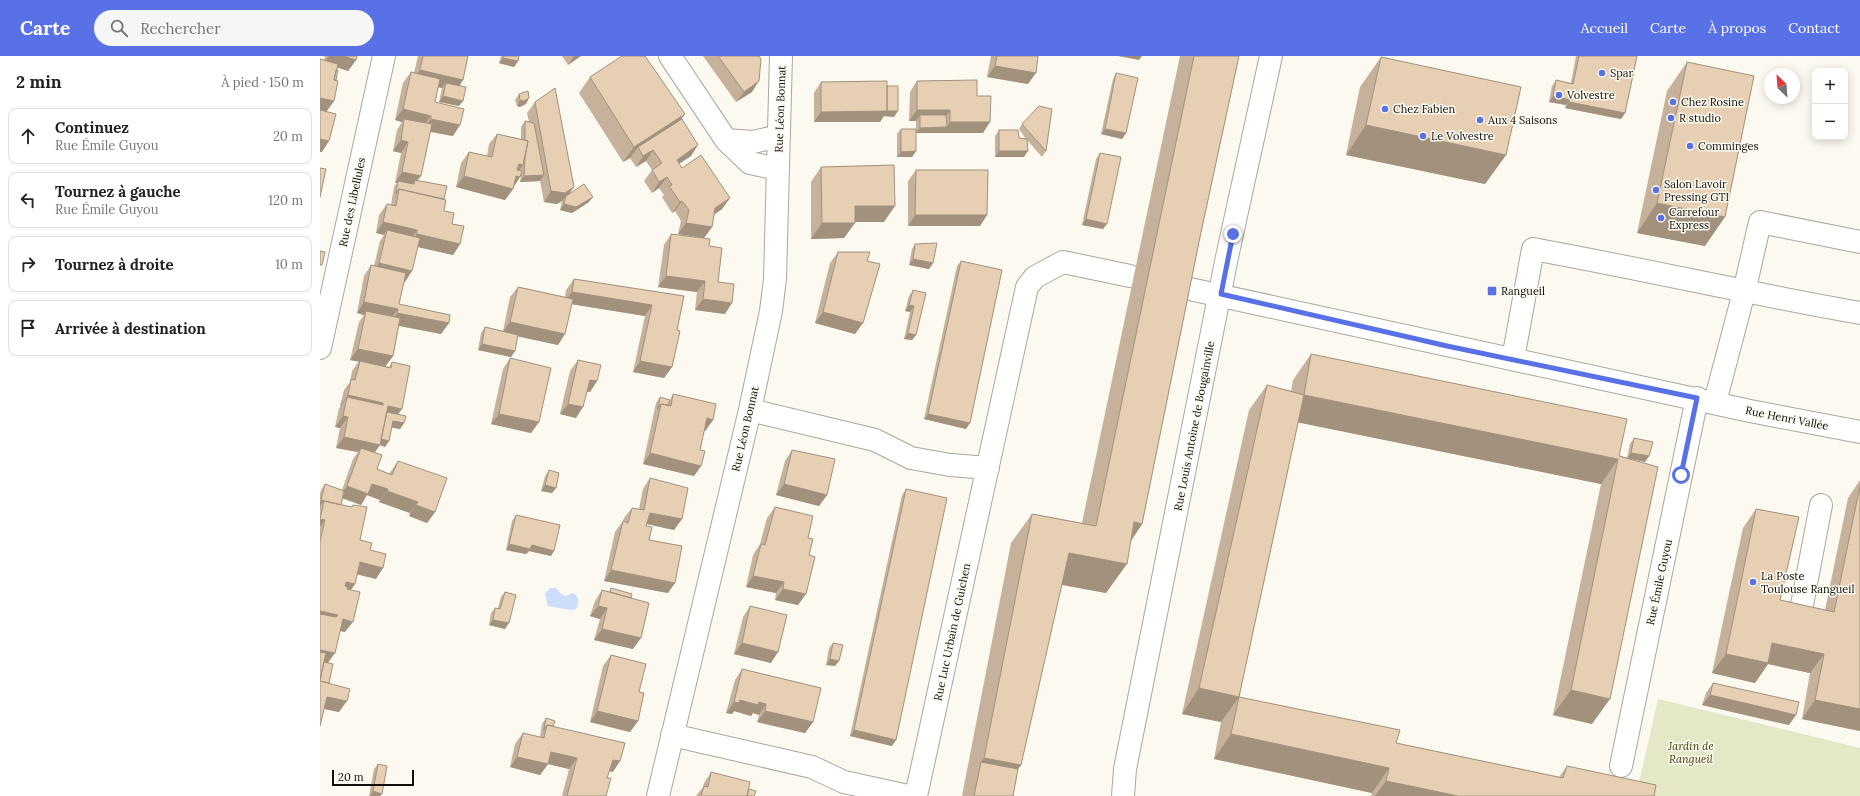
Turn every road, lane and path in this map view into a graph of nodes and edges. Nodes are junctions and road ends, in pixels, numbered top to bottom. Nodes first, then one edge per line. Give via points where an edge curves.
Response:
1 (384, 56) edge
2 (670, 56) edge
3 (781, 56) edge
4 (1271, 56) edge
5 (780, 136) junction
6 (726, 140) junction
7 (778, 169) junction
8 (1860, 242) edge
9 (1130, 276) dead end
10 (1176, 286) edge
11 (1744, 292) junction
12 (1221, 294) junction
13 (1860, 313) edge
14 (320, 348) edge
15 (1513, 359) junction
16 (1706, 400) junction
17 (750, 410) junction
18 (1860, 432) edge
19 (988, 468) junction
20 (1821, 505) dead end
21 (1801, 610) edge
22 (672, 735) junction
23 (1621, 766) dead end
24 (658, 796) edge
25 (908, 796) edge
26 (916, 796) edge
27 (1123, 796) edge

1 - 14 street, Rue des Libellules
2 - 6 street
3 - 5 street, Rue Léon Bonnat
4 - 12 street, Rue Louis Antoine de Bougainville
5 - 6 street via 753,142
5 - 7 street, Rue Léon Bonnat
6 - 7 street via 750,163
7 - 17 street, Rue Léon Bonnat via 775,279 771,311
8 - 11 street, Rue Émile Guyou via 1760,222
9 - 19 street, Rue Luc Urbain de Guichen via 1064,262 1034,277 1027,287
10 - 12 street
11 - 13 street
11 - 15 street via 1533,249
11 - 16 street, Rue Émile Guyou
12 - 15 street
12 - 27 street, Rue Louis Antoine de Bougainville via 1125,769
15 - 16 street
16 - 18 street, Rue Henri Vallée
16 - 23 street, Rue Émile Guyou
17 - 19 street via 875,440 911,458
17 - 22 street, Rue Léon Bonnat
19 - 26 street, Rue Luc Urbain de Guichen
20 - 21 street
22 - 24 street, Rue Léon Bonnat
22 - 25 street via 812,767 844,782

